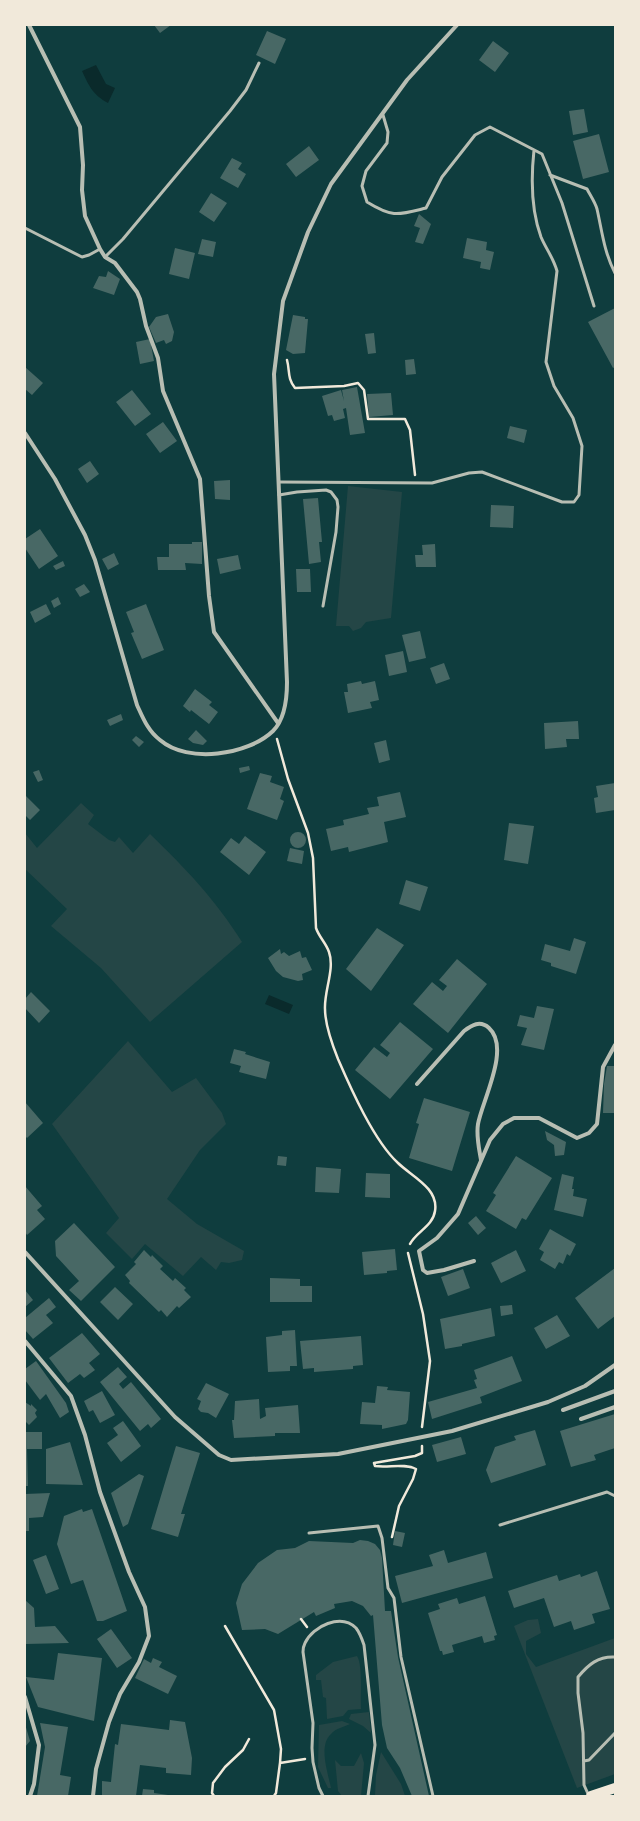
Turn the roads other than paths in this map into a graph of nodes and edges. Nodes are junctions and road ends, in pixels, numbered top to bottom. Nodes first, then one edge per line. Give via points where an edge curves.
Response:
1 (29, 25) edge
2 (457, 25) edge
3 (259, 63) dead end
4 (383, 115) junction
5 (534, 150) junction
6 (550, 175) junction
7 (25, 228) edge
8 (100, 248) junction
9 (105, 257) junction
10 (615, 273) edge
11 (594, 306) dead end
12 (25, 433) edge
13 (279, 482) junction
14 (279, 495) junction
15 (323, 606) dead end
16 (278, 723) junction
17 (615, 1045) edge
18 (417, 1084) dead end
19 (481, 1161) junction
20 (25, 1252) edge
21 (474, 1261) dead end
22 (25, 1342) edge
23 (615, 1365) edge
24 (615, 1391) edge
25 (615, 1406) edge
26 (563, 1410) dead end
27 (581, 1418) dead end
28 (615, 1496) edge
29 (500, 1525) dead end
30 (309, 1533) dead end
31 (615, 1658) edge
32 (25, 1697) edge
33 (615, 1733) edge
34 (584, 1761) junction
35 (615, 1788) edge
36 (30, 1796) edge
37 (94, 1796) edge
38 (323, 1796) edge
39 (368, 1796) edge
40 (433, 1796) edge
41 (590, 1796) edge

1 - 8 street via 80,127 85,216
2 - 4 street via 407,80
3 - 9 lane via 246,90 230,111
4 - 5 lane via 388,132 387,143 366,171 362,186 367,202 384,212 400,214 426,208 442,177 475,135 490,127
4 - 13 street via 331,184 308,232 283,300 274,374
5 - 6 lane via 542,154
5 - 13 lane via 532,190 538,226 557,271 546,362 554,386 573,418 582,446 579,495 574,502 562,502 482,472 432,483
6 - 10 lane via 587,189 597,208 608,259
6 - 11 lane via 565,210
7 - 8 lane via 82,256
8 - 9 street
9 - 16 street via 115,263 140,299 146,326 158,358 163,391 200,479 214,632
12 - 16 street via 55,479 86,535 137,705 146,726 160,741 176,749 204,756 217,755 252,744 274,730
13 - 14 street
14 - 15 lane via 326,490 337,500 336,532
14 - 16 street via 287,697
17 - 19 street via 603,1066 598,1124 589,1133 577,1138 539,1118 514,1118 503,1124 490,1140
18 - 19 street via 464,1031 474,1024 489,1028 495,1038 497,1055 495,1072 478,1123
19 - 21 street via 458,1214 437,1238 419,1251 423,1270 427,1273
20 - 23 street via 175,1417 218,1455 231,1460 338,1454 452,1430 548,1402 585,1386
22 - 37 street via 71,1396 85,1435 100,1492 129,1572 145,1607 149,1636 109,1722 96,1769
24 - 26 street
25 - 27 street
28 - 29 lane via 607,1492
30 - 40 lane via 378,1526 382,1538 388,1588 394,1598 401,1657
31 - 34 lane via 599,1659 591,1663 578,1677
32 - 36 street via 39,1745
33 - 34 lane via 589,1760
34 - 41 lane via 584,1785
35 - 41 main road
38 - 39 lane via 313,1762 313,1723 303,1652 305,1642 311,1634 327,1624 346,1622 355,1627 364,1645 375,1745

